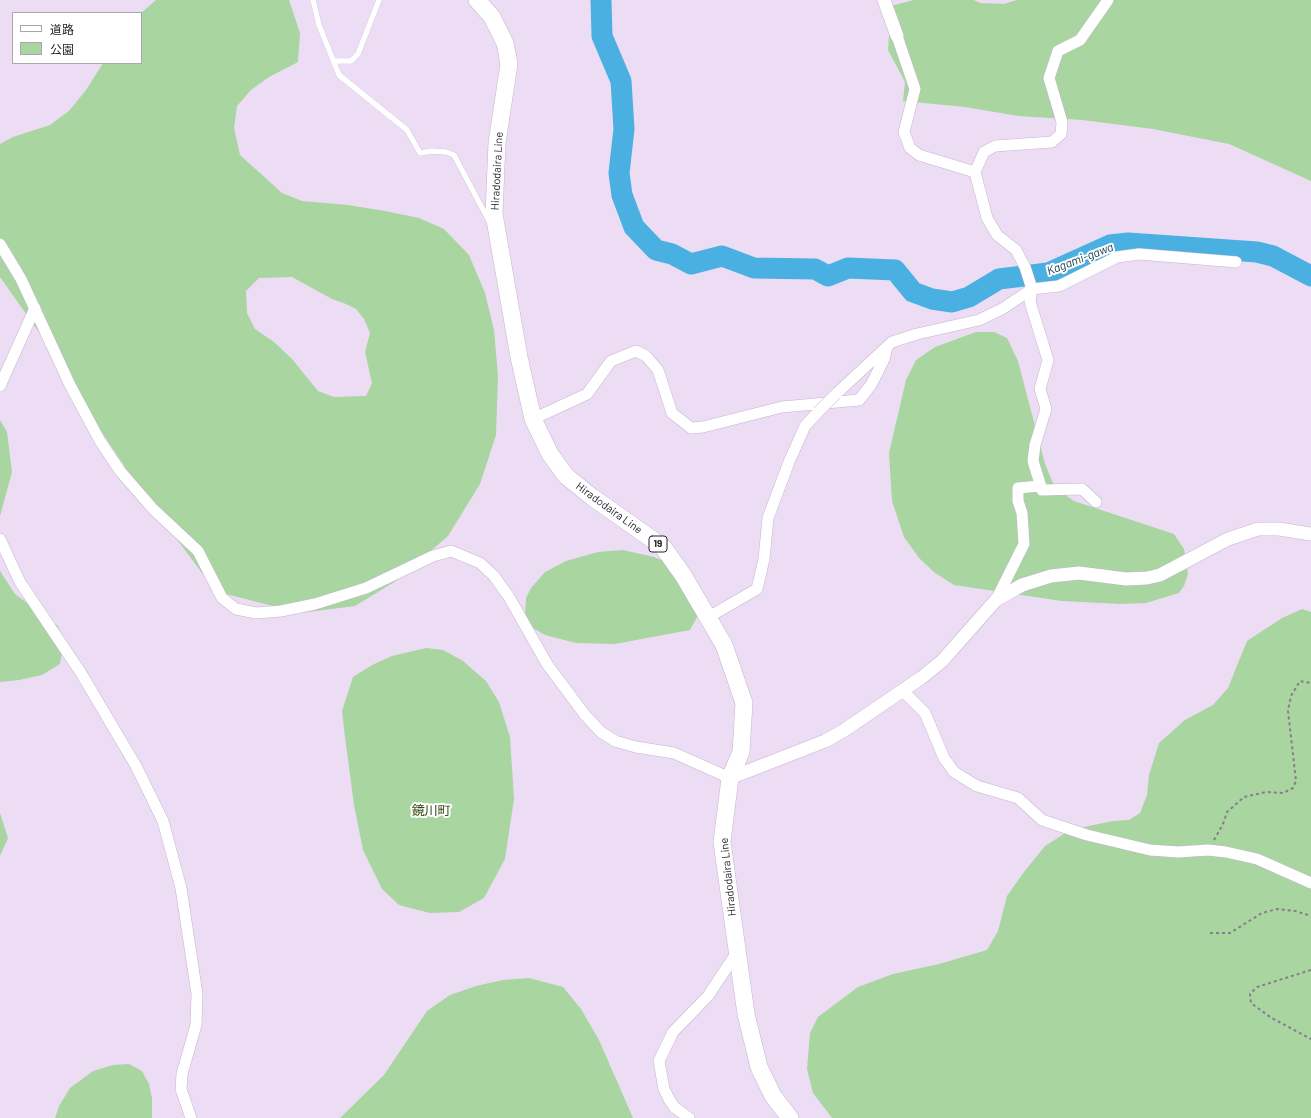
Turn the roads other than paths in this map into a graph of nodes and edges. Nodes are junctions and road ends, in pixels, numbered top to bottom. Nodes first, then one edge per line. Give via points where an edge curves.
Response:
1 (313, 0) edge
2 (379, 0) edge
3 (477, 0) edge
4 (884, 0) edge
5 (1108, 0) edge
6 (897, 36) joint
7 (334, 61) junction
8 (975, 172) junction
9 (499, 239) junction
10 (0, 244) edge
11 (1236, 262) dead end
12 (1032, 289) junction
13 (34, 308) junction
14 (887, 347) junction
15 (0, 386) edge
16 (533, 419) junction
17 (1040, 486) junction
18 (1096, 502) dead end
19 (1311, 534) edge
20 (0, 538) edge
21 (996, 600) junction
22 (707, 618) junction
23 (902, 690) junction
24 (730, 778) junction
25 (1311, 883) edge
26 (736, 952) junction
27 (191, 1118) edge
28 (689, 1118) edge
29 (790, 1118) edge

1 - 7 lane via 319,25
2 - 7 lane via 358,54 351,61
3 - 9 main road, Hiradodaira Line / 19 via 492,17 505,43 509,64 497,143 494,214
4 - 6 street
5 - 8 street via 1080,40 1058,51 1049,78 1062,122 1061,134 1052,142 995,146 984,152
6 - 8 street via 915,89 904,132 910,148 919,155
7 - 9 lane via 339,75 407,130 420,153 432,151 454,155
8 - 12 street via 987,218 997,234 1016,250
9 - 16 main road, Hiradodaira Line / 19 via 519,358
10 - 13 street via 22,279
11 - 12 street via 1139,254 1117,257 1059,286
12 - 14 street via 1002,309 979,320 917,334 892,342
12 - 17 street via 1030,302 1048,360 1040,389 1046,409 1033,461
13 - 15 street
13 - 24 street via 70,385 120,471 153,510 198,551 222,598 236,609 256,613 315,604 366,588 433,556 451,551 480,563 494,576 510,597 547,664 601,732 615,741 674,753
14 - 16 street via 884,360 871,385 859,400 782,407 691,428 672,413 658,370 646,356 636,350 611,361 587,394
14 - 22 street, bridge via 805,426 768,518 764,558 757,589
16 - 22 main road, Hiradodaira Line / 19 via 550,454 566,476 663,547 683,575
17 - 18 street via 1042,490 1082,489
17 - 21 street via 1018,488 1024,544
19 - 21 street via 1280,529 1258,529 1228,539 1160,575 1126,579 1079,573 1051,576 1022,585
20 - 27 street via 20,582 81,673 136,766 163,821 181,888 197,994 196,1025 182,1074 181,1089
21 - 23 street via 942,661
22 - 24 main road, Hiradodaira Line / 19 via 724,645 744,702 741,752
23 - 24 street via 825,741
23 - 25 street via 925,713 944,758 954,772 977,786 1018,798 1042,820 1087,835 1150,850 1208,850 1257,859
24 - 26 main road, Hiradodaira Line / 19 via 722,842
26 - 28 street via 708,996 673,1032 659,1061 664,1089 669,1099 674,1107
26 - 29 main road, Hiradodaira Line / 19 via 746,1014 759,1067 773,1096

